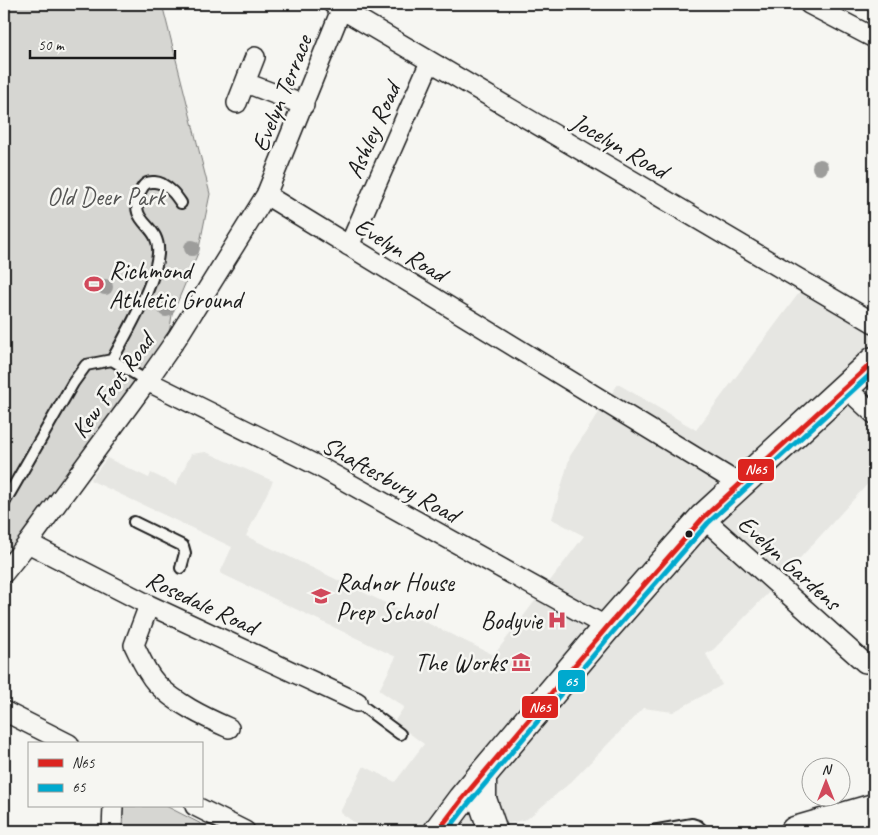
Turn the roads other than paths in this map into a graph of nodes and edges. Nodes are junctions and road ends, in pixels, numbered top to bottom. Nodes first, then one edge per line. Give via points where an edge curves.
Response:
1 (809, 4) edge
2 (337, 7) edge
3 (874, 38) edge
4 (256, 57) dead end
5 (430, 62) junction
6 (246, 83) junction
7 (237, 104) dead end
8 (304, 105) junction
9 (266, 195) junction
10 (181, 203) dead end
11 (349, 246) junction
12 (874, 323) edge
13 (112, 360) junction
14 (874, 361) edge
15 (147, 381) junction
16 (846, 388) junction
17 (874, 414) edge
18 (741, 485) junction
19 (4, 503) edge
20 (704, 518) junction
21 (134, 522) dead end
22 (28, 543) junction
23 (181, 568) dead end
24 (4, 573) edge
25 (160, 606) junction
26 (607, 627) junction
27 (864, 663) dead end
28 (357, 702) joint
29 (4, 711) edge
30 (229, 728) dead end
31 (400, 734) dead end
32 (65, 742) edge
33 (482, 776) junction
34 (113, 808) edge
35 (199, 808) edge
36 (874, 808) edge
37 (849, 824) edge
38 (112, 831) edge
39 (245, 831) edge
40 (438, 831) edge
41 (493, 831) edge
42 (652, 831) edge
43 (703, 831) edge
44 (796, 831) edge

1 - 3 street
2 - 5 street, Jocelyn Road
2 - 8 street, Evelyn Terrace
4 - 6 street
5 - 11 street, Ashley Road
5 - 12 street, Jocelyn Road
6 - 7 street
6 - 8 street
8 - 9 street, Evelyn Terrace
9 - 11 street, Evelyn Road
9 - 15 street, Kew Foot Road
10 - 13 lane via 172,190 160,182 148,182 142,187 136,211 158,242 158,255 150,284
11 - 18 street, Evelyn Road
13 - 15 lane
13 - 19 lane via 86,364
14 - 16 main road
15 - 22 street, Kew Foot Road
15 - 26 street, Shaftesbury Road via 318,466
16 - 17 street
16 - 18 main road
18 - 20 main road
20 - 26 main road
20 - 27 street, Evelyn Gardens
21 - 23 lane via 183,546 185,553
22 - 24 street, Kew Foot Road
22 - 25 street, Rosedale Road
25 - 28 street, Rosedale Road
25 - 30 street via 134,645 155,682 201,716
26 - 33 main road
28 - 31 lane
29 - 32 street
33 - 40 main road
33 - 41 main road via 482,800
34 - 38 street
35 - 39 street
36 - 37 main road
37 - 44 main road
42 - 43 lane via 692,824

